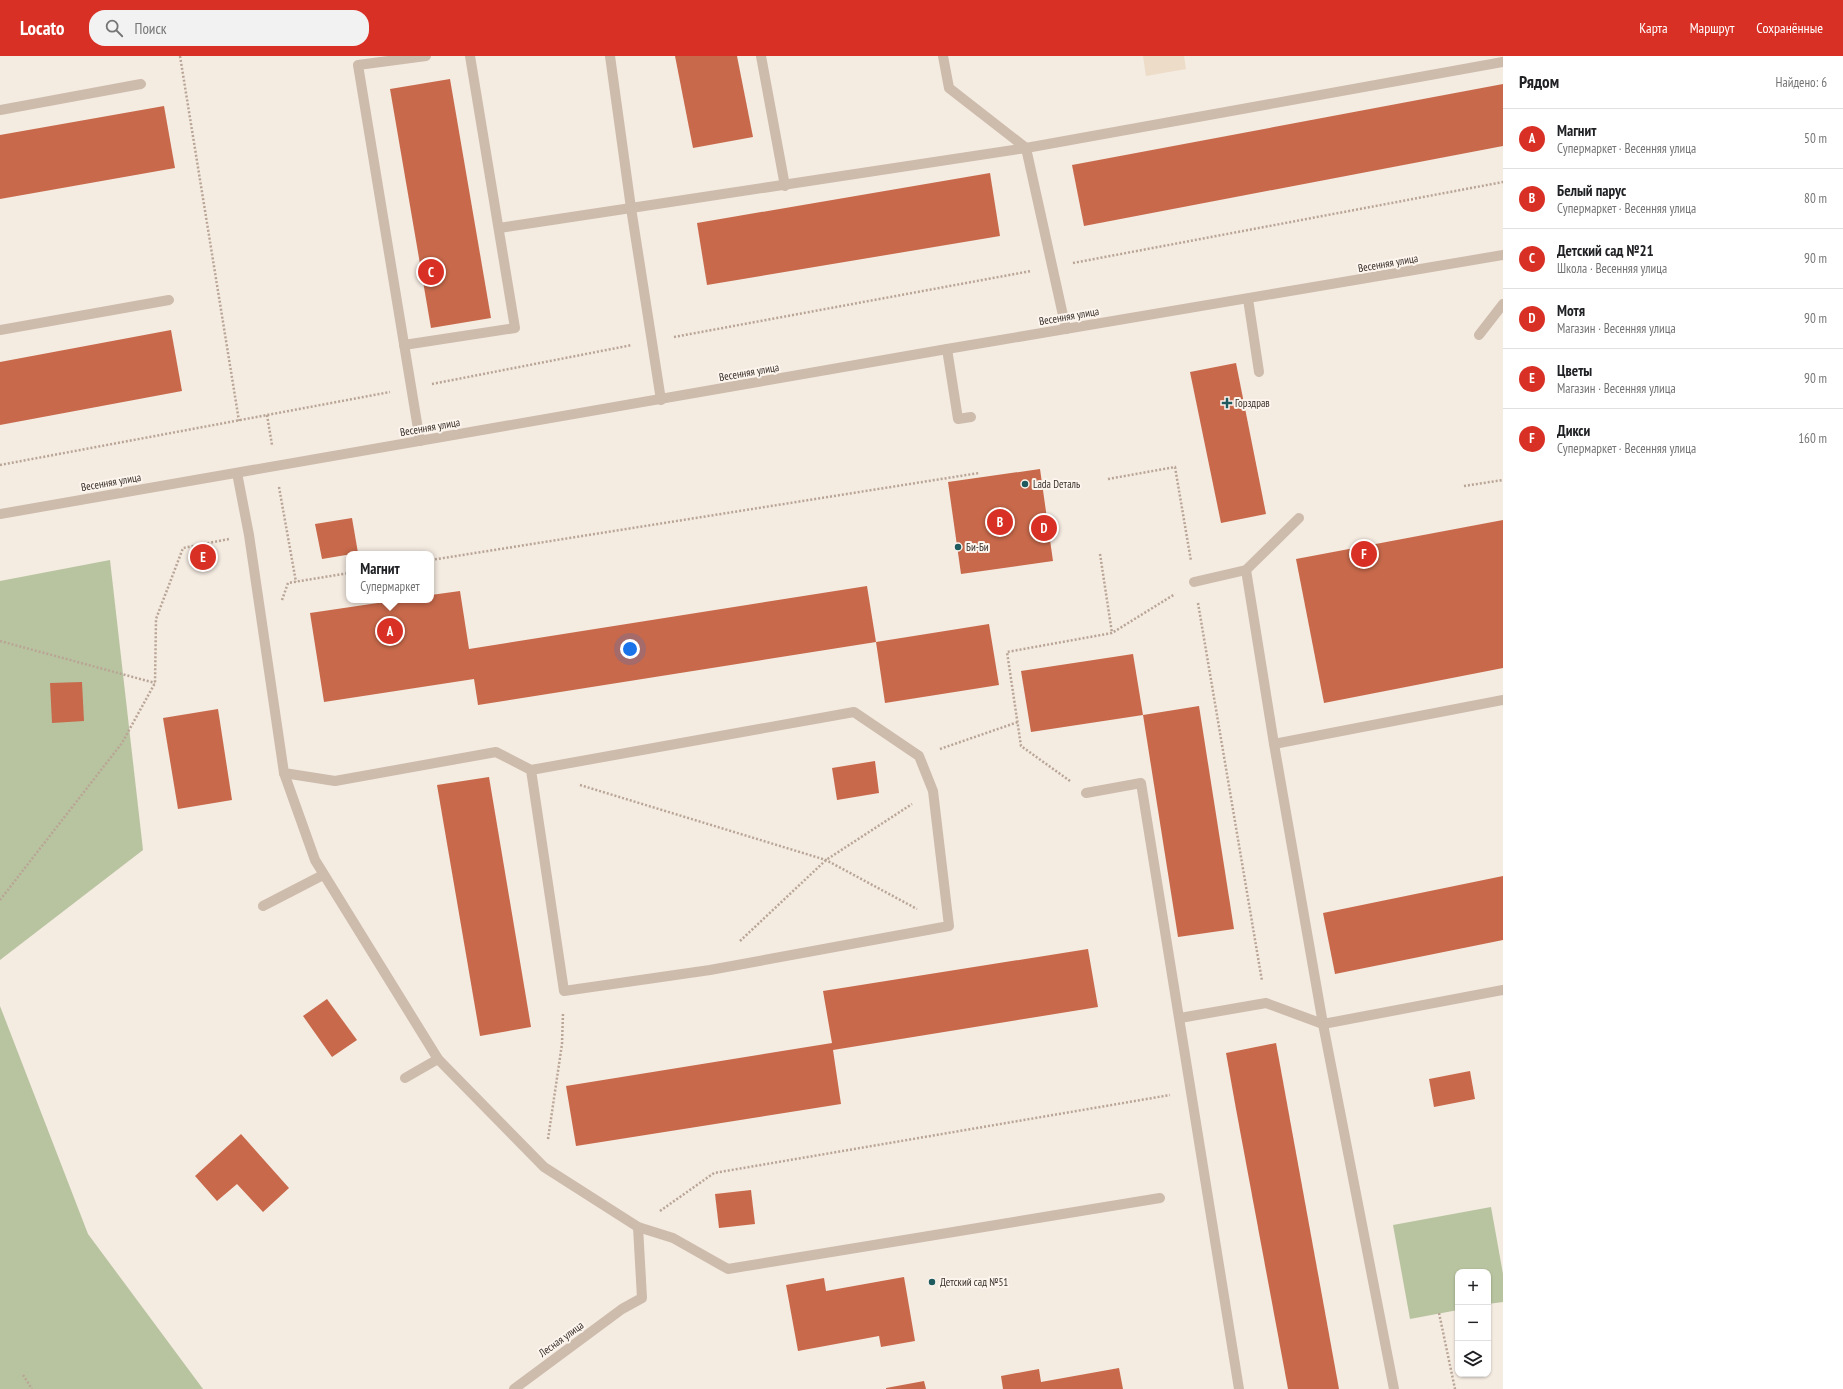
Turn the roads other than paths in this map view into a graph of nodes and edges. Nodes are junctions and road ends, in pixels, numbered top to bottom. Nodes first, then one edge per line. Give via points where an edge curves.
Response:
1 (426, 56) edge
2 (470, 56) edge
3 (610, 56) edge
4 (761, 56) edge
5 (943, 56) edge
6 (1503, 62) edge
7 (142, 84) dead end
8 (0, 110) edge
9 (1026, 148) junction
10 (785, 186) junction
11 (631, 208) junction
12 (499, 228) junction
13 (1503, 255) edge
14 (1248, 299) junction
15 (169, 300) dead end
16 (1503, 304) edge
17 (1066, 329) junction
18 (0, 330) edge
19 (1479, 334) dead end
20 (404, 346) junction
21 (947, 349) junction
22 (1259, 372) dead end
23 (661, 400) junction
24 (971, 417) dead end
25 (420, 441) junction
26 (237, 473) junction
27 (0, 514) edge
28 (1299, 518) dead end
29 (1246, 570) junction
30 (1194, 582) road end
31 (1503, 700) edge
32 (1274, 744) junction
33 (531, 770) junction
34 (284, 773) junction
35 (1086, 793) road end
36 (324, 875) junction
37 (263, 906) dead end
38 (1503, 990) edge
39 (1180, 1018) junction
40 (1323, 1024) junction
41 (438, 1059) junction
42 (405, 1078) dead end
43 (1160, 1198) dead end
44 (638, 1227) junction
45 (514, 1389) edge
46 (1239, 1389) edge
47 (1394, 1389) edge

1 - 20 street via 358,65
2 - 12 street
3 - 11 street
4 - 10 street
5 - 9 street via 949,88
6 - 9 street
7 - 8 street
9 - 10 street
9 - 17 street
10 - 11 street
11 - 12 street
11 - 23 street
12 - 20 street via 515,328
13 - 14 street, Весенняя улица
14 - 17 street, Весенняя улица
14 - 22 street
15 - 18 street
16 - 19 street
17 - 21 street, Весенняя улица
20 - 25 street
21 - 23 street, Весенняя улица
21 - 24 street via 958,419
23 - 25 street, Весенняя улица
25 - 26 street, Весенняя улица
26 - 27 street, Весенняя улица
26 - 34 street via 249,535
28 - 29 street
29 - 30 street
29 - 32 street
31 - 32 street
32 - 40 street
33 - 33 street via 854,712 919,756 933,791 949,926 710,970 564,991
33 - 34 street via 496,752 335,781
34 - 36 street via 315,860
35 - 39 street via 1141,782
36 - 37 street
36 - 41 street
38 - 40 street
39 - 40 street via 1266,1003
39 - 46 street
40 - 47 street
41 - 42 street
41 - 44 street via 544,1167
43 - 44 street via 728,1269 673,1238
44 - 45 street, Лесная улица via 642,1298 622,1309

